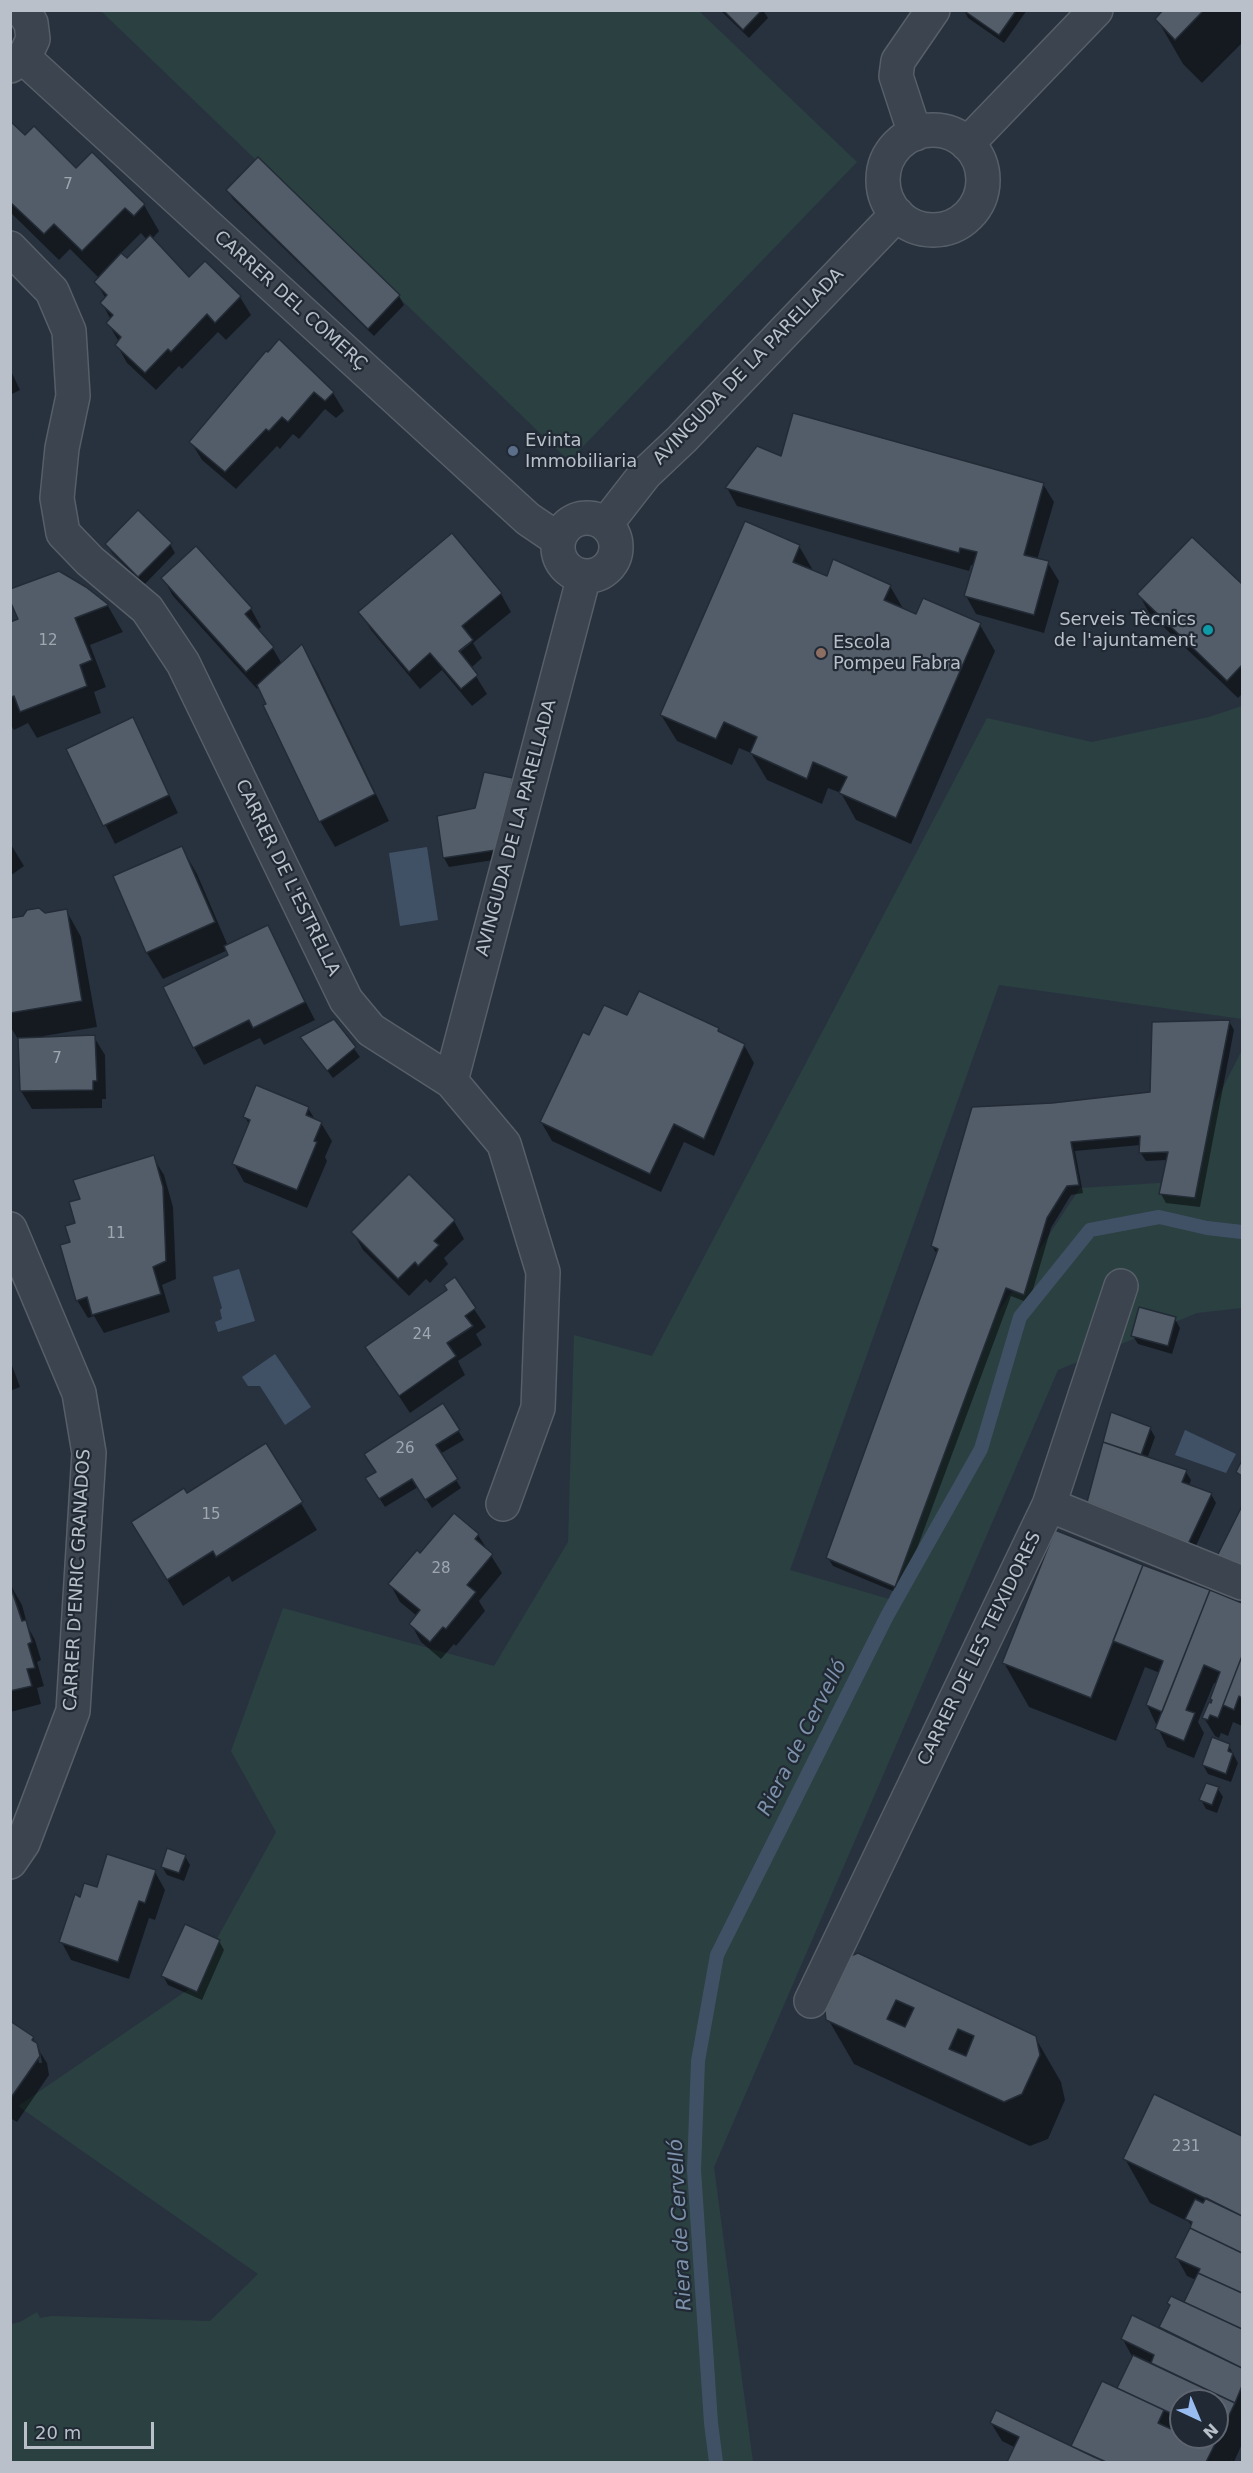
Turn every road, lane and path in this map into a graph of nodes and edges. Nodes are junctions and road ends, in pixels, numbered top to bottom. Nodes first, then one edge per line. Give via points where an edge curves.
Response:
1 (22, 10) edge
2 (933, 10) edge
3 (1096, 10) edge
4 (17, 62) edge
5 (915, 134) junction
6 (967, 144) junction
7 (897, 214) junction
8 (10, 248) edge
9 (606, 524) junction
10 (560, 540) junction
11 (584, 576) junction
12 (451, 1081) junction
13 (10, 1229) edge
14 (1121, 1286) dead end
15 (503, 1504) dead end
16 (1049, 1505) junction
17 (1242, 1583) edge
18 (15, 1841) edge
19 (811, 2001) dead end

1 - 4 street via 31,23 33,39
2 - 5 street via 898,61 896,76
3 - 6 street
4 - 10 street, CARRER DEL COMERÇ via 528,519
5 - 6 street via 940,131 956,135
5 - 7 street via 895,147 882,177 884,193
6 - 7 street via 979,159 983,175 975,207 964,220 933,231 917,228
7 - 9 street, AVINGUDA DE LA PARELLADA via 645,474
8 - 12 street, CARRER DE L'ESTRELLA via 52,291 69,331 73,396 57,498 63,533 147,609 183,663 346,1000 372,1030
9 - 10 street via 582,518 567,526
9 - 11 street via 617,546 612,562 600,573
10 - 11 street via 564,564
11 - 12 street, AVINGUDA DE LA PARELLADA
12 - 15 street, CARRER DE L'ESTRELLA via 504,1144 543,1272 538,1408
13 - 18 street, CARRER D'ENRIC GRANADOS via 79,1393 89,1453 73,1712
14 - 16 street, CARRER DE LES TEIXIDORES
16 - 17 street
16 - 19 street, CARRER DE LES TEIXIDORES

